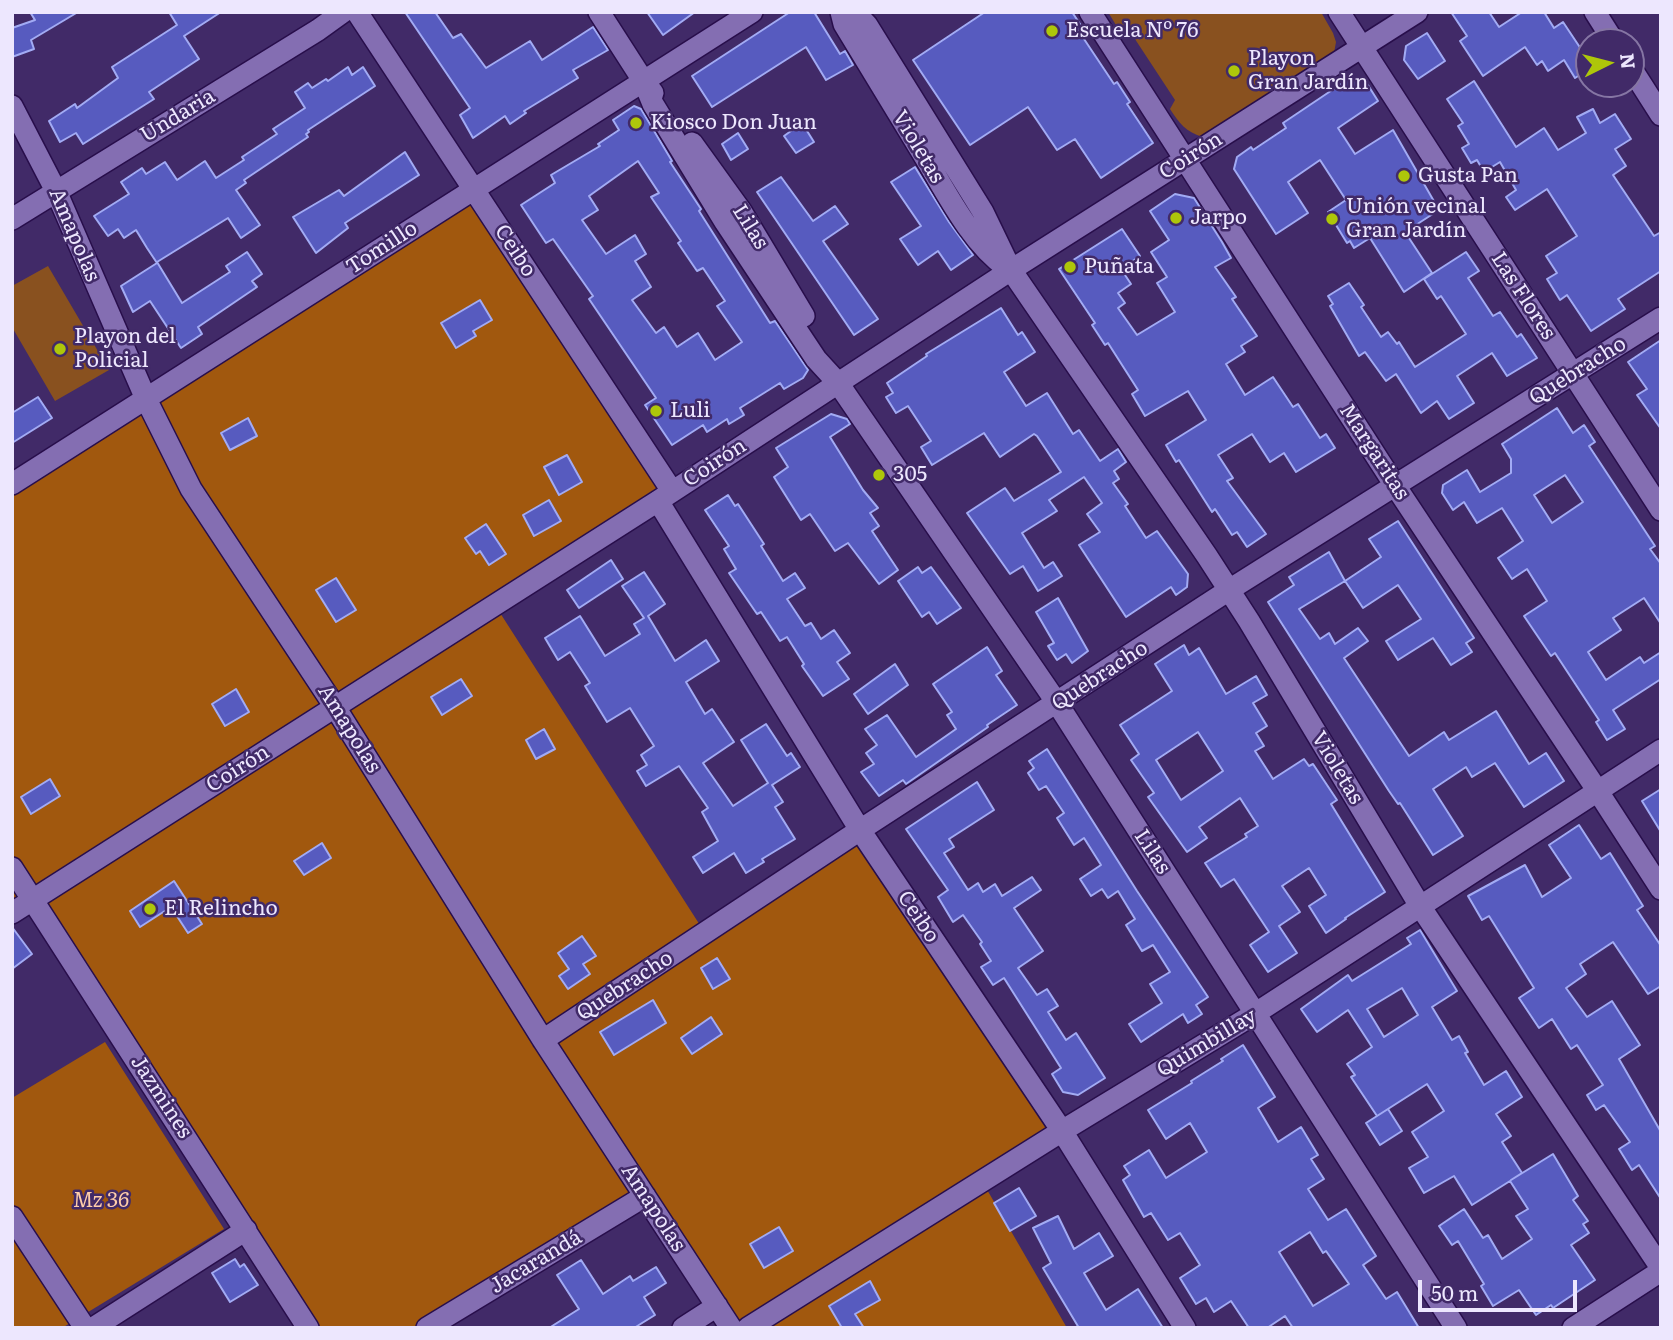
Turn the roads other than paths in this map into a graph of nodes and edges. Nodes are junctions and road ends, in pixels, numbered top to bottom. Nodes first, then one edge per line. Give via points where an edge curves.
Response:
1 (343, 12) edge
2 (357, 12) edge
3 (599, 12) edge
4 (752, 12) edge
5 (841, 12) edge
6 (855, 12) edge
7 (1090, 12) edge
8 (1339, 12) edge
9 (1417, 12) edge
10 (1595, 12) edge
11 (1605, 28) edge
12 (1360, 47) junction
13 (644, 82) junction
14 (1645, 90) edge
15 (12, 106) edge
16 (1661, 115) edge
17 (1186, 159) junction
18 (475, 190) junction
19 (56, 191) junction
20 (12, 219) edge
21 (1011, 270) junction
22 (1661, 318) edge
23 (1573, 374) junction
24 (838, 383) junction
25 (146, 399) junction
26 (12, 484) edge
27 (1396, 487) junction
28 (665, 496) junction
29 (1661, 510) edge
30 (1229, 590) junction
31 (1057, 703) junction
32 (335, 707) junction
33 (1661, 750) edge
34 (1597, 790) junction
35 (860, 830) junction
36 (12, 868) edge
37 (1661, 889) edge
38 (33, 900) junction
39 (1420, 906) junction
40 (12, 913) edge
41 (1256, 1013) junction
42 (543, 1040) junction
43 (1062, 1131) junction
44 (645, 1196) junction
45 (12, 1217) edge
46 (246, 1230) junction
47 (1661, 1269) edge
48 (717, 1306) junction
49 (85, 1328) edge
50 (93, 1328) edge
51 (307, 1328) edge
52 (427, 1328) edge
53 (683, 1328) edge
54 (731, 1328) edge
55 (748, 1328) edge
56 (1185, 1328) edge
57 (1456, 1328) edge
58 (1573, 1328) edge

1 - 19 street, Undaria
2 - 18 street, Ceibo
3 - 13 street, Lilas
4 - 13 street, Tomillo
5 - 21 street, Violetas via 946,192 979,241
6 - 21 street, Violetas via 983,212
7 - 17 street, Margaritas
8 - 12 street, Las Flores
9 - 12 street, Coirón
10 - 11 street
12 - 17 street, Coirón
12 - 23 street, Las Flores
13 - 18 street, Tomillo
13 - 24 street, Lilas via 741,211 823,348
14 - 16 street
15 - 19 street, Amapolas
17 - 21 street, Coirón
17 - 27 street, Margaritas
18 - 25 street, Tomillo
18 - 28 street, Ceibo
19 - 20 street, Undaria
19 - 25 street, Amapolas
21 - 24 street, Coirón
21 - 30 street, Violetas
22 - 23 street, Quebracho
23 - 27 street, Quebracho
23 - 29 street, Las Flores
24 - 28 street, Coirón
24 - 31 street, Lilas
25 - 26 street, Tomillo
25 - 32 street, Amapolas via 191,489
27 - 30 street, Quebracho
27 - 34 street, Margaritas
28 - 32 street, Coirón
28 - 35 street, Ceibo
30 - 31 street, Quebracho
30 - 39 street, Violetas
31 - 35 street, Quebracho
31 - 41 street, Lilas
32 - 38 street, Coirón
32 - 42 street, Amapolas
33 - 34 street, Quimbillay
34 - 37 street, Margaritas
34 - 39 street, Quimbillay
35 - 42 street, Quebracho
35 - 43 street, Ceibo
36 - 38 street, Jazmines
38 - 40 street, Coirón
38 - 46 street, Jazmines
39 - 41 street, Quimbillay
39 - 47 street, Violetas
41 - 43 street, Quimbillay
41 - 57 street, Lilas
42 - 44 street, Amapolas
43 - 55 street, Quimbillay
43 - 56 street, Ceibo
44 - 48 street, Amapolas
44 - 52 street, Jacarandá
45 - 49 street
46 - 50 street
46 - 51 street, Jazmines
47 - 58 street
48 - 53 street
48 - 54 street, Amapolas

